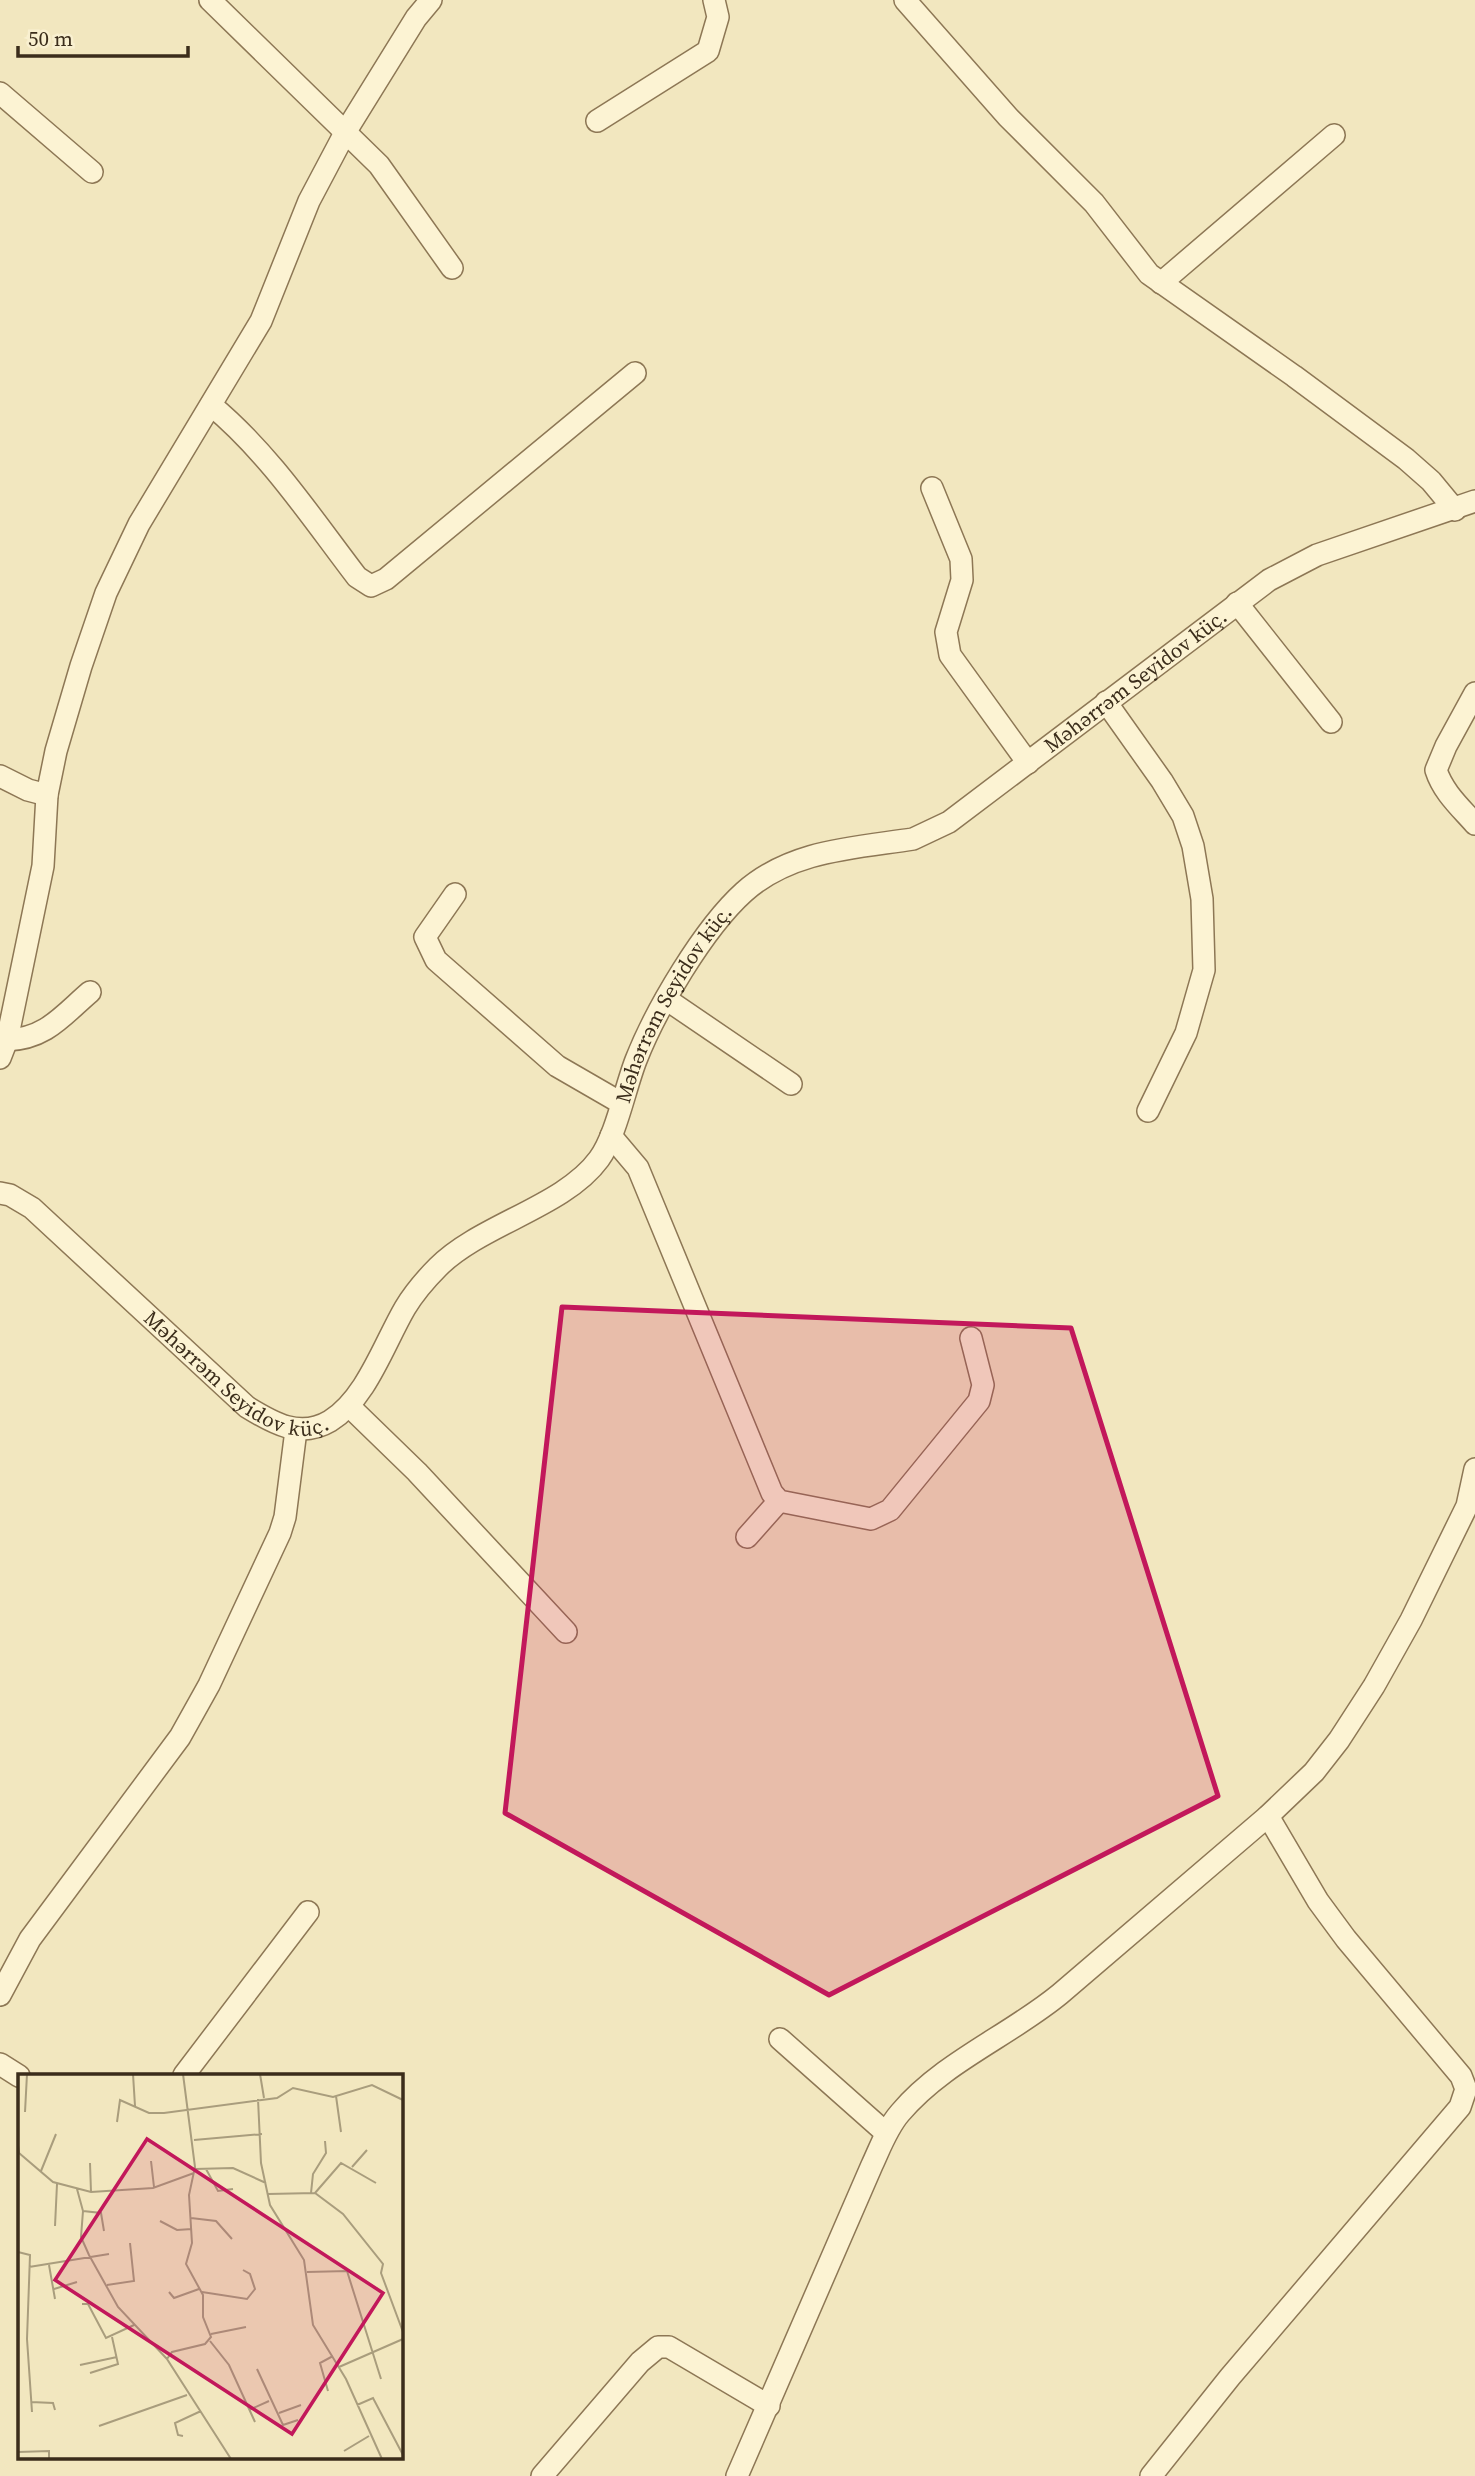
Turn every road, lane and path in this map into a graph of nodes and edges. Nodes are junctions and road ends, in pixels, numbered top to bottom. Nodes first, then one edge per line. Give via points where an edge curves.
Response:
1 (210, 0) edge
2 (430, 0) edge
3 (715, 0) edge
4 (905, 0) edge
5 (0, 93) edge
6 (597, 121) dead end
7 (346, 131) junction
8 (1334, 135) dead end
9 (92, 173) dead end
10 (452, 268) dead end
11 (1161, 283) junction
12 (635, 373) dead end
13 (211, 405) junction
14 (932, 488) dead end
15 (1475, 501) edge
16 (1455, 510) junction
17 (1237, 603) junction
18 (1475, 693) edge
19 (1106, 702) junction
20 (1331, 722) dead end
21 (1028, 763) junction
22 (0, 776) edge
23 (47, 794) junction
24 (1475, 824) edge
25 (455, 894) dead end
26 (90, 992) dead end
27 (666, 999) junction
28 (4, 1049) edge
29 (790, 1084) dead end
30 (621, 1103) junction
31 (1148, 1111) dead end
32 (611, 1136) junction
33 (0, 1193) edge
34 (971, 1338) dead end
35 (349, 1406) junction
36 (296, 1430) junction
37 (1475, 1469) edge
38 (779, 1501) junction
39 (747, 1537) dead end
40 (566, 1632) dead end
41 (1268, 1815) junction
42 (308, 1912) dead end
43 (0, 1995) edge
44 (780, 2039) dead end
45 (0, 2063) edge
46 (185, 2074) edge
47 (18, 2075) edge
48 (886, 2133) junction
49 (769, 2406) junction
50 (542, 2476) edge
51 (737, 2476) edge
52 (1151, 2476) edge

1 - 7 street
2 - 7 street
3 - 6 street via 718,17 708,51
4 - 11 street via 1008,117 1094,203
5 - 9 street
7 - 10 street via 379,165
7 - 13 street via 309,201 261,321
8 - 11 street
11 - 16 street via 1406,459 1432,481
12 - 13 street via 386,579 371,586 357,577 267,458
13 - 23 street via 139,524 106,593
14 - 21 street via 961,559 962,580 946,632 950,655
15 - 16 street, Məhərrəm Seyidov küç.
16 - 17 street, Məhərrəm Seyidov küç. via 1317,555
17 - 19 street, Məhərrəm Seyidov küç.
17 - 20 street
18 - 24 street via 1436,770 1440,783
19 - 21 street, Məhərrəm Seyidov küç.
19 - 31 street via 1184,816 1202,899 1204,970 1186,1033
21 - 27 street, Məhərrəm Seyidov küç. via 930,833 824,853 779,867 744,892 725,913
22 - 23 street
23 - 28 street via 43,866
25 - 30 street via 425,937 436,960 557,1066
26 - 28 street via 44,1032
27 - 29 street
27 - 30 street, Məhərrəm Seyidov küç. via 650,1027
30 - 32 street, Məhərrəm Seyidov küç.
32 - 35 street, Məhərrəm Seyidov küç. via 600,1157 572,1185 440,1265 420,1286
32 - 38 street via 638,1168
33 - 36 street, Məhərrəm Seyidov küç. via 32,1208 247,1407
34 - 38 street via 983,1385 979,1401 890,1510 871,1520
35 - 36 street, Məhərrəm Seyidov küç. via 316,1428
35 - 40 street
36 - 43 street via 280,1533 209,1685 180,1737 30,1940
37 - 41 street via 1467,1506 1374,1686 1314,1772
38 - 39 street
41 - 48 street via 1036,2014 972,2053 922,2092
41 - 52 street via 1318,1901 1461,2076 1466,2089 1460,2107
42 - 46 street
44 - 48 street
45 - 47 street
48 - 49 street
49 - 50 street via 669,2347 658,2347 639,2362
49 - 51 street

